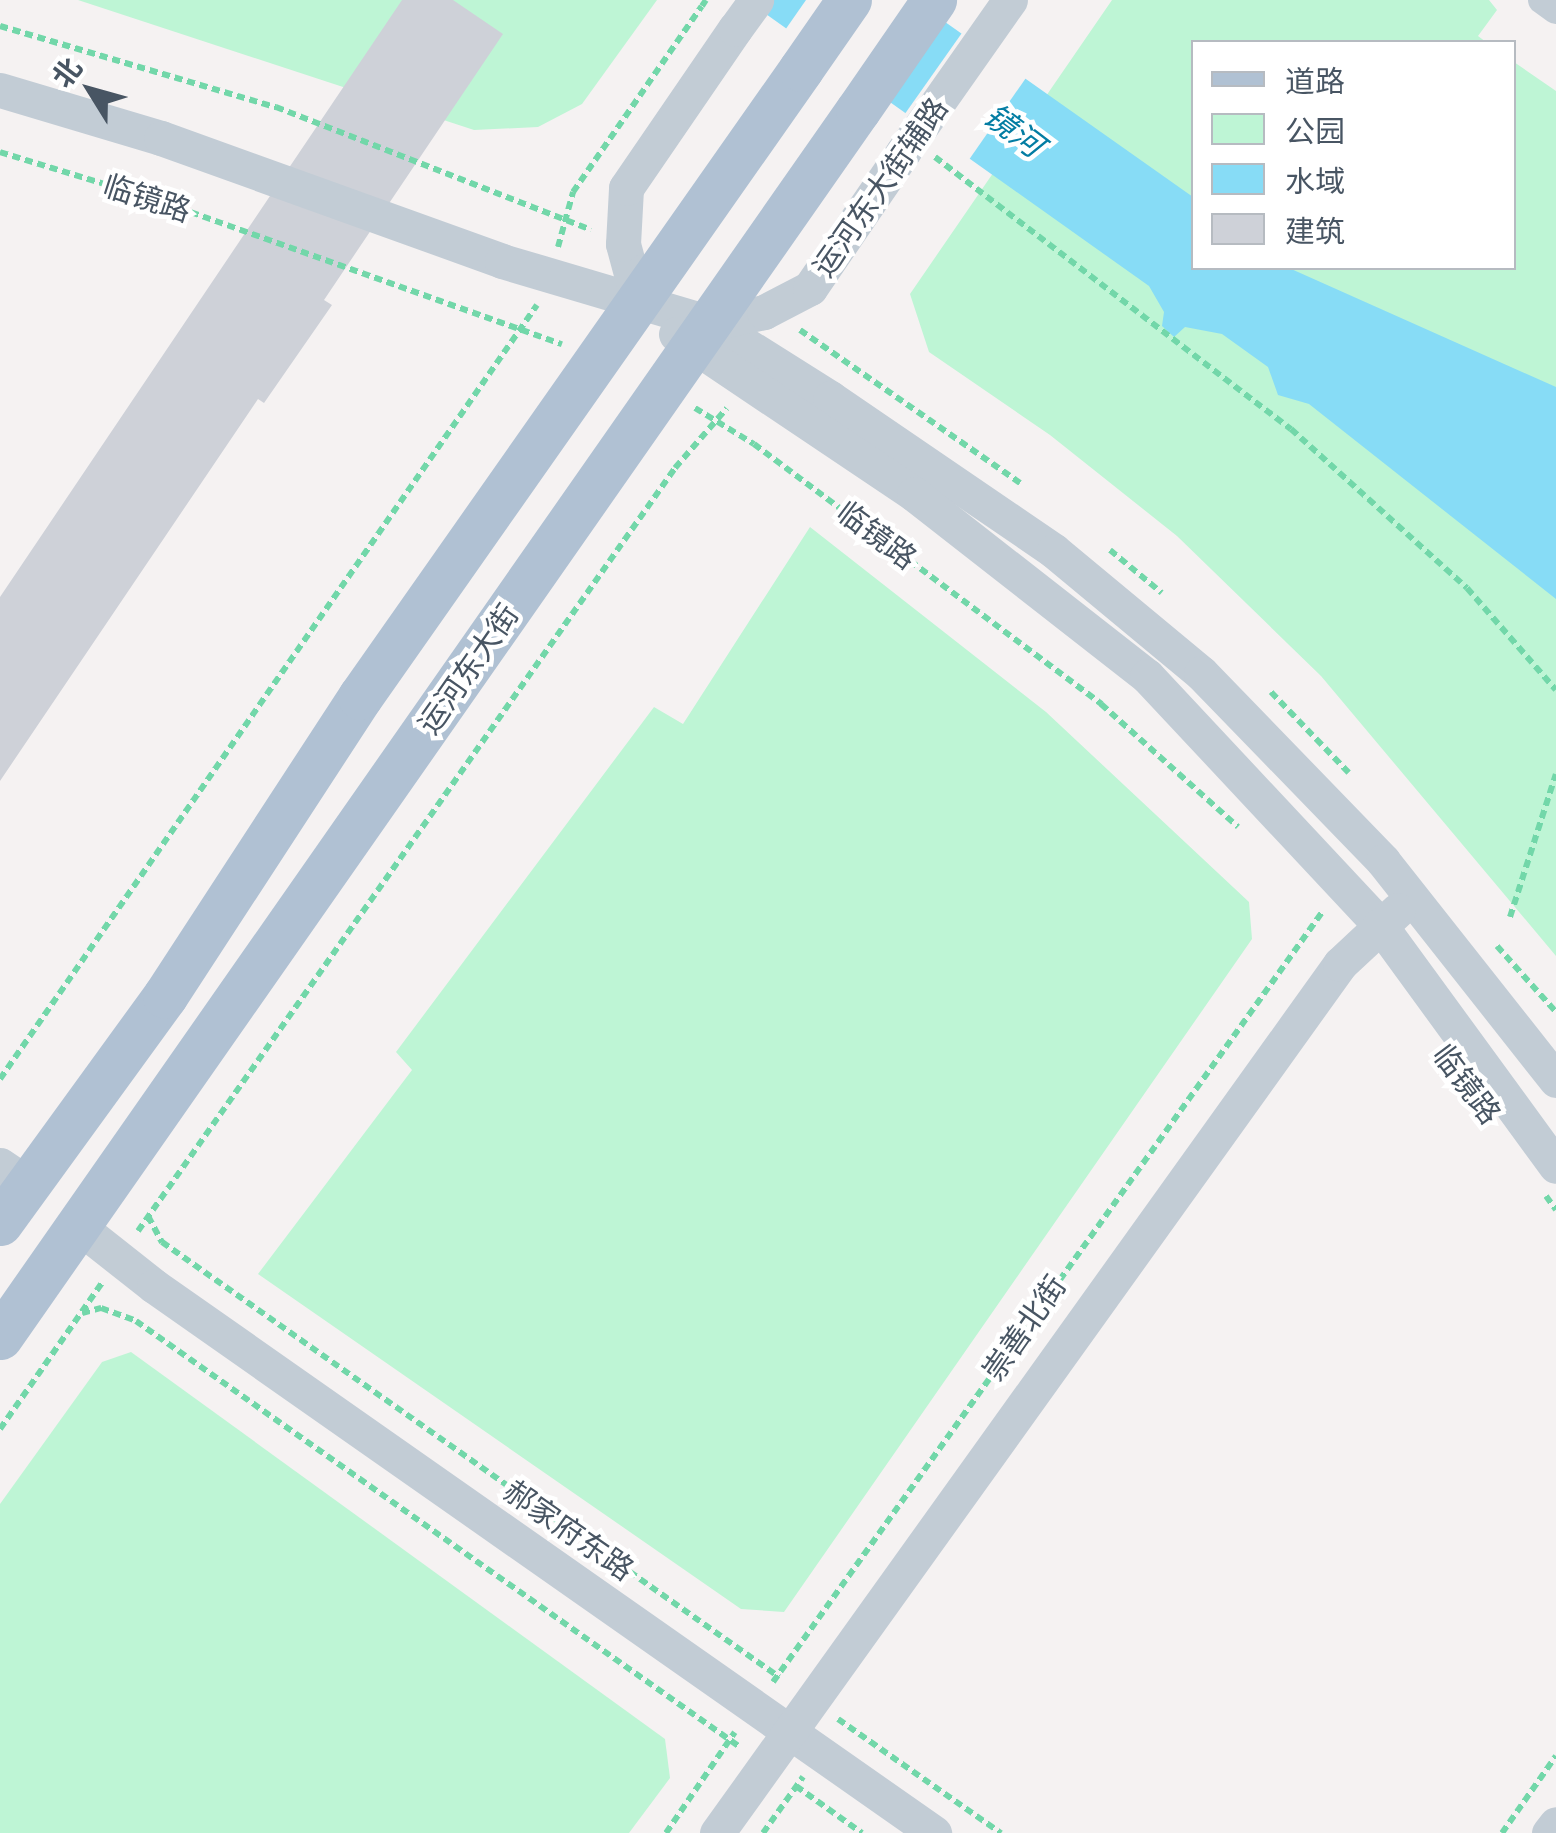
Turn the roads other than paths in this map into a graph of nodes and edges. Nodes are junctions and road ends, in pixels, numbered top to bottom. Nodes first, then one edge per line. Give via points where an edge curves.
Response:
1 (849, 0) edge
2 (934, 0) edge
3 (1010, 0) edge
4 (1542, 0) edge
5 (1556, 10) edge
6 (736, 13) edge
7 (0, 90) edge
8 (638, 300) junction
9 (702, 336) junction
10 (761, 374) junction
11 (1412, 898) junction
12 (1367, 936) junction
13 (1556, 1080) edge
14 (1545, 1172) edge
15 (14, 1174) edge
16 (0, 1223) edge
17 (78, 1226) junction
18 (0, 1337) edge
19 (786, 1732) junction
20 (1556, 1824) edge
21 (716, 1833) edge
22 (934, 1833) edge
23 (1550, 1833) edge

1 - 8 main road, bridge
2 - 9 main road, 运河东大街, bridge
3 - 9 street, 运河东大街辅路, bridge via 913,150 810,288
4 - 5 street
6 - 8 street via 626,188 623,244
7 - 8 street, 临镜路
8 - 9 street, 临镜路
8 - 15 main road via 360,697 165,996
9 - 10 street, 临镜路
9 - 17 main road, 运河东大街
10 - 11 street, 临镜路 via 1054,551 1201,673 1317,788
10 - 12 street, 临镜路 via 1147,676
11 - 12 street, 崇善北街
11 - 13 street, 临镜路
12 - 14 street, 临镜路
12 - 19 street, 崇善北街
15 - 16 main road
17 - 18 main road, 运河东大街
17 - 19 street, 郝家府东路
19 - 21 street, 崇善北街
19 - 22 street, 郝家府东路
20 - 23 street

